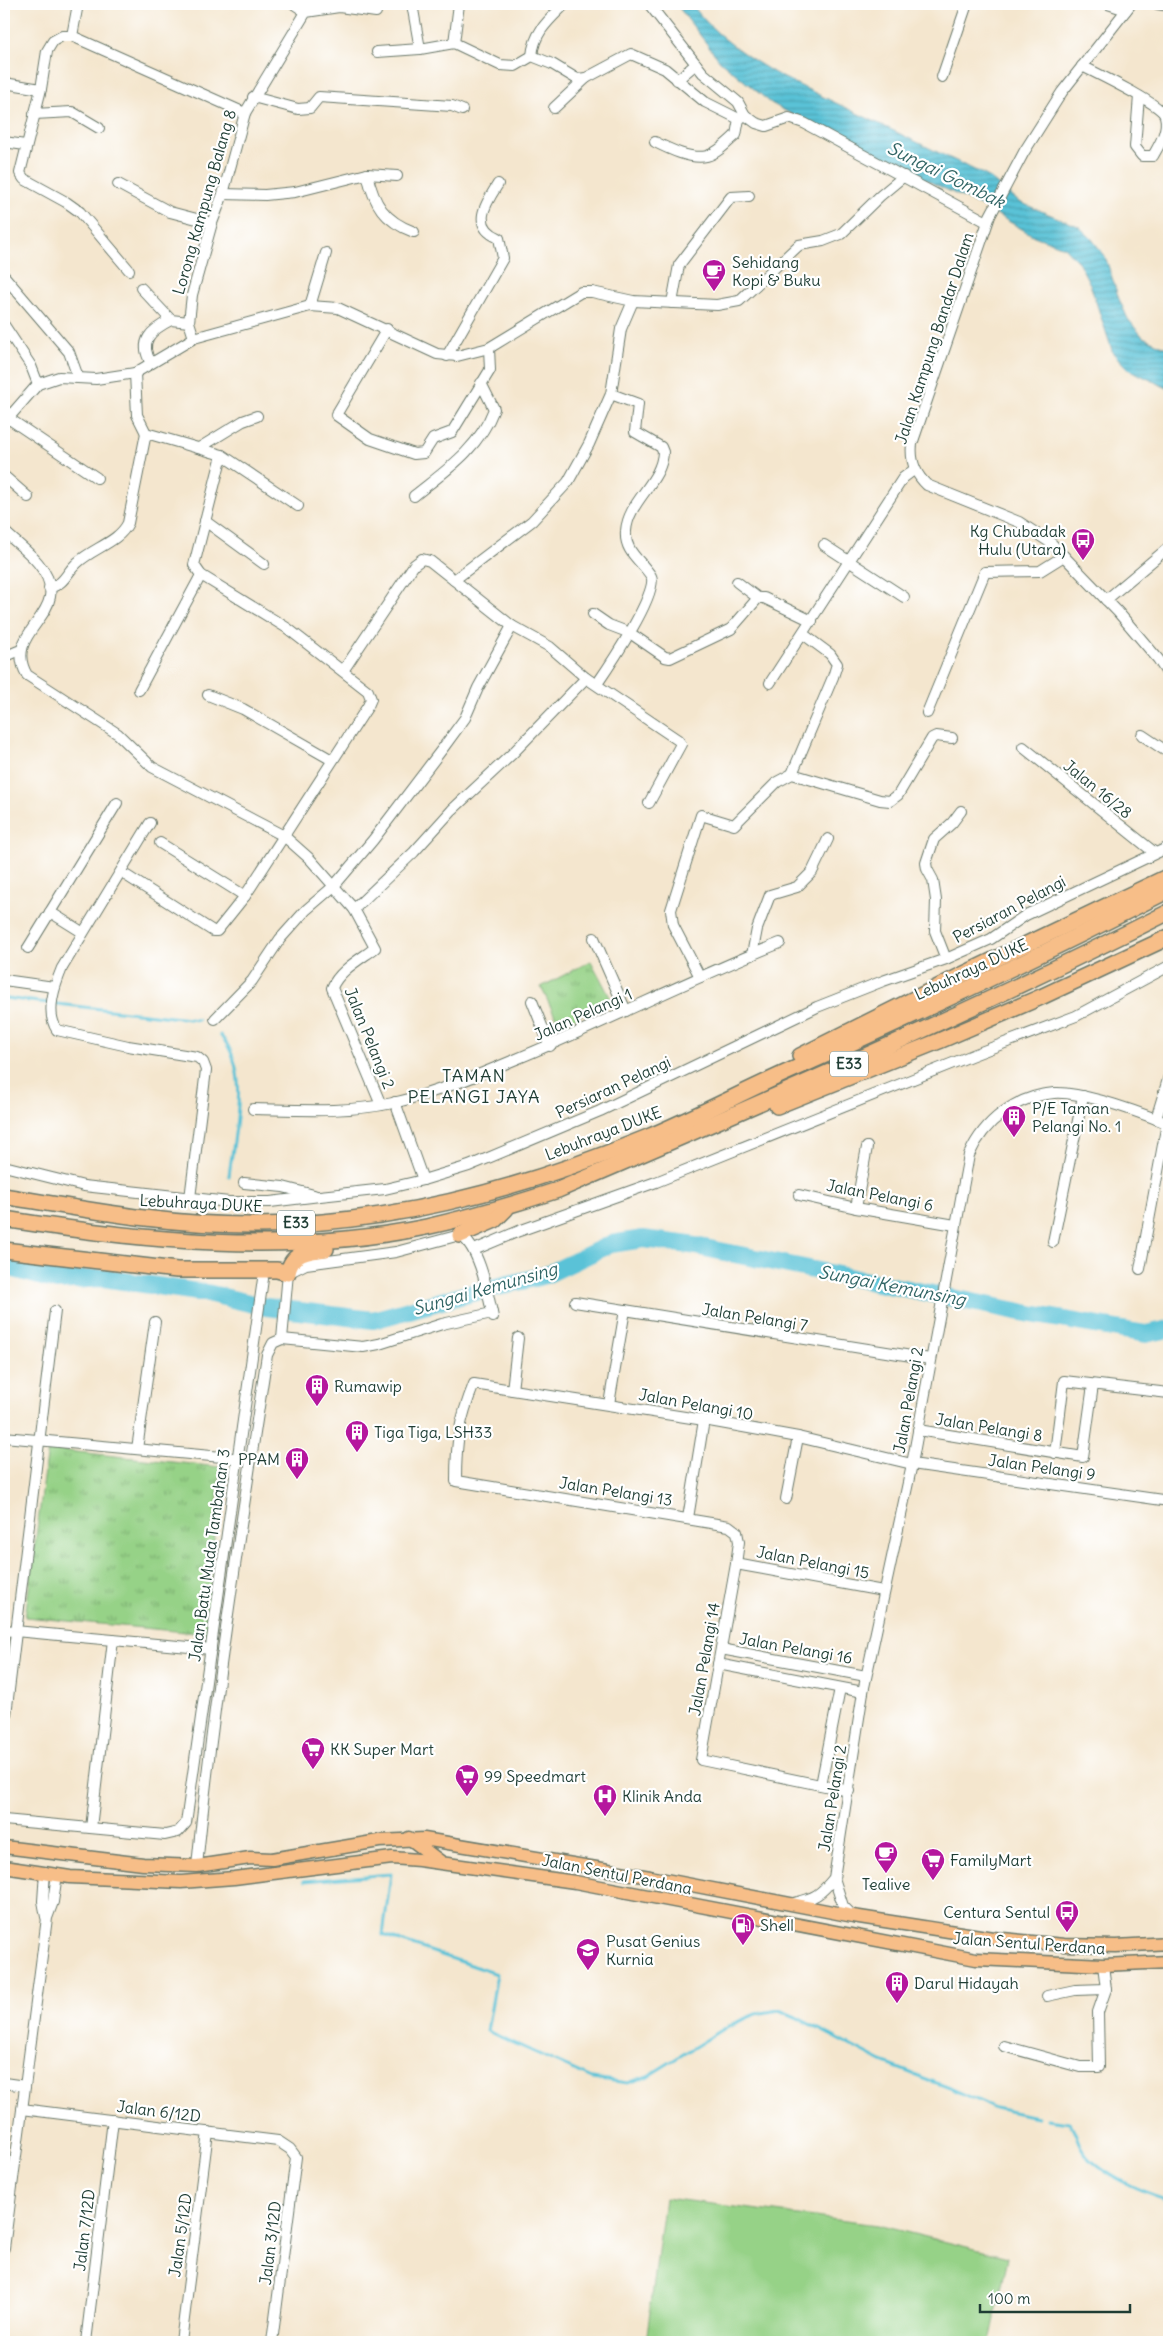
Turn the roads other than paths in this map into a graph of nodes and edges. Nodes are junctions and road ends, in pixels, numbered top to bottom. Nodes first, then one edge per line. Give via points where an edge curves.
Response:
1 (78, 4) edge
2 (294, 4) edge
3 (412, 4) edge
4 (459, 4) edge
5 (566, 4) edge
6 (649, 4) edge
7 (967, 4) edge
8 (1108, 4) edge
9 (1157, 4) edge
10 (1169, 6) edge
11 (1129, 7) edge
12 (305, 8) edge
13 (376, 12) dead end
14 (72, 36) junction
15 (454, 43) junction
16 (420, 49) junction
17 (378, 52) dead end
18 (532, 56) junction
19 (696, 64) junction
20 (1082, 66) junction
21 (942, 77) dead end
22 (586, 78) junction
23 (677, 80) junction
24 (4, 82) edge
25 (41, 90) junction
26 (1139, 96) junction
27 (253, 97) junction
28 (554, 108) dead end
29 (462, 110) dead end
30 (244, 113) junction
31 (34, 114) junction
32 (742, 117) junction
33 (99, 128) dead end
34 (4, 142) edge
35 (655, 142) dead end
36 (26, 145) junction
37 (367, 174) junction
38 (397, 176) dead end
39 (904, 176) junction
40 (118, 184) dead end
41 (498, 184) dead end
42 (223, 194) junction
43 (749, 196) dead end
44 (988, 219) junction
45 (212, 222) junction
46 (414, 232) dead end
47 (326, 254) dead end
48 (129, 270) dead end
49 (4, 276) edge
50 (142, 288) dead end
51 (633, 301) junction
52 (672, 303) junction
53 (310, 306) junction
54 (171, 320) junction
55 (189, 322) junction
56 (4, 325) edge
57 (387, 329) junction
58 (194, 338) junction
59 (489, 348) junction
60 (447, 356) junction
61 (151, 363) junction
62 (136, 373) junction
63 (78, 377) junction
64 (482, 383) junction
65 (38, 384) junction
66 (611, 394) junction
67 (257, 416) dead end
68 (6, 421) edge
69 (146, 433) junction
70 (199, 448) junction
71 (222, 456) junction
72 (915, 470) junction
73 (4, 476) edge
74 (97, 478) dead end
75 (414, 496) dead end
76 (28, 497) dead end
77 (298, 506) dead end
78 (205, 521) junction
79 (4, 532) edge
80 (824, 545) dead end
81 (1169, 547) edge
82 (1064, 556) junction
83 (849, 561) junction
84 (264, 564) dead end
85 (201, 575) junction
86 (454, 580) junction
87 (737, 582) dead end
88 (49, 588) junction
89 (904, 597) dead end
90 (758, 598) junction
91 (1106, 600) junction
92 (593, 614) dead end
93 (812, 621) junction
94 (512, 626) junction
95 (630, 633) junction
96 (803, 634) junction
97 (18, 651) junction
98 (4, 657) edge
99 (1158, 659) junction
100 (1169, 667) edge
101 (343, 671) junction
102 (1169, 676) edge
103 (586, 678) junction
104 (770, 683) dead end
105 (597, 684) junction
106 (139, 690) dead end
107 (208, 695) dead end
108 (927, 713) dead end
109 (1142, 735) dead end
110 (952, 738) dead end
111 (1023, 747) dead end
112 (1169, 753) edge
113 (332, 760) junction
114 (792, 774) junction
115 (117, 803) dead end
116 (649, 803) dead end
117 (961, 811) dead end
118 (150, 823) dead end
119 (284, 836) junction
120 (828, 839) dead end
121 (160, 844) dead end
122 (1169, 847) edge
123 (1155, 853) junction
124 (127, 876) dead end
125 (1169, 876) edge
126 (334, 886) junction
127 (1169, 890) edge
128 (245, 896) junction
129 (354, 909) junction
130 (50, 912) junction
131 (1169, 912) edge
132 (82, 932) junction
133 (1169, 937) edge
134 (594, 938) dead end
135 (780, 944) dead end
136 (28, 948) dead end
137 (752, 955) junction
138 (946, 959) junction
139 (1169, 966) edge
140 (700, 977) junction
141 (4, 980) edge
142 (54, 990) junction
143 (532, 1001) dead end
144 (626, 1012) junction
145 (215, 1019) dead end
146 (550, 1046) junction
147 (1169, 1076) edge
148 (1083, 1096) junction
149 (395, 1102) junction
150 (381, 1105) junction
151 (254, 1108) dead end
152 (690, 1118) junction
153 (1156, 1119) junction
154 (1168, 1124) edge
155 (660, 1147) junction
156 (867, 1147) dead end
157 (4, 1166) edge
158 (422, 1180) junction
159 (244, 1183) dead end
160 (800, 1195) dead end
161 (4, 1196) edge
162 (320, 1196) junction
163 (190, 1198) junction
164 (508, 1206) junction
165 (856, 1208) junction
166 (4, 1219) edge
167 (955, 1224) junction
168 (425, 1227) junction
169 (460, 1235) junction
170 (1054, 1242) dead end
171 (4, 1250) edge
172 (474, 1250) junction
173 (1140, 1269) dead end
174 (288, 1273) junction
175 (263, 1279) dead end
176 (575, 1302) dead end
177 (625, 1310) junction
178 (55, 1311) dead end
179 (155, 1322) dead end
180 (282, 1334) junction
181 (518, 1338) dead end
182 (930, 1359) junction
183 (1093, 1385) junction
184 (512, 1390) junction
185 (1169, 1392) edge
186 (609, 1404) junction
187 (704, 1420) junction
188 (918, 1430) junction
189 (4, 1437) edge
190 (798, 1437) junction
191 (40, 1440) junction
192 (137, 1449) junction
193 (1055, 1452) junction
194 (238, 1458) junction
195 (251, 1459) junction
196 (912, 1464) junction
197 (456, 1481) joint
198 (786, 1499) dead end
199 (1169, 1501) edge
200 (688, 1518) junction
201 (736, 1564) junction
202 (884, 1591) junction
203 (4, 1630) edge
204 (16, 1631) junction
205 (113, 1640) junction
206 (211, 1649) junction
207 (721, 1650) junction
208 (718, 1664) junction
209 (866, 1676) junction
210 (840, 1688) junction
211 (863, 1692) junction
212 (4, 1731) edge
213 (821, 1785) junction
214 (849, 1791) junction
215 (4, 1820) edge
216 (91, 1828) junction
217 (424, 1844) junction
218 (4, 1847) edge
219 (37, 1850) junction
220 (72, 1854) junction
221 (392, 1858) junction
222 (441, 1862) junction
223 (7, 1865) edge
224 (197, 1866) junction
225 (51, 1870) junction
226 (834, 1878) junction
227 (791, 1904) junction
228 (853, 1916) junction
229 (1169, 1943) edge
230 (1093, 1948) junction
231 (1169, 1962) edge
232 (1064, 1964) junction
233 (1126, 1964) junction
234 (1103, 1965) junction
235 (1106, 1990) junction
236 (1047, 1996) dead end
237 (1004, 2046) dead end
238 (4, 2083) edge
239 (25, 2086) junction
240 (22, 2109) junction
241 (113, 2120) junction
242 (208, 2132) junction
243 (290, 2148) joint
244 (4, 2248) edge
245 (86, 2342) edge
246 (181, 2342) edge
247 (272, 2342) edge

1 - 14 street
2 - 12 street
3 - 16 street
4 - 15 street
5 - 18 street via 541,27 533,44
6 - 19 street
7 - 21 street
8 - 11 street
9 - 10 street
11 - 20 street, Jalan Kampung Bandar Dalam
12 - 13 street via 338,7
12 - 27 street, Lorong Kampung Balang 8
14 - 25 street via 62,36 53,41 47,51
14 - 30 street
15 - 16 street
15 - 18 street via 500,65 515,66
16 - 17 street
18 - 22 street via 577,79
19 - 23 street
19 - 32 street via 738,102
20 - 26 street
20 - 44 street, Jalan Kampung Bandar Dalam via 1014,169
22 - 23 street via 630,54 665,70
22 - 28 street
23 - 32 street via 705,102
24 - 25 street
25 - 31 street
26 - 26 street via 1135,147 1142,156 1153,156 1164,133 1165,116 1160,108
27 - 29 street via 298,109 310,108 319,97 452,106
27 - 30 street, Lorong Kampung Balang 8
30 - 42 street, Lorong Kampung Balang 8
31 - 33 street via 72,112
31 - 36 street
32 - 35 street via 736,135 708,156 695,157
32 - 39 street via 766,126 789,118 804,123
34 - 36 street
36 - 48 street via 20,173 24,179 80,212
37 - 38 street
37 - 42 street via 295,192
37 - 46 street via 372,196 381,210 401,227
39 - 44 street
39 - 52 street via 841,234 799,245 739,302 717,305
40 - 45 street via 170,212
41 - 60 street via 484,205 483,226 489,234 500,238 503,258
42 - 45 street, Lorong Kampung Balang 8
43 - 52 street via 731,197 680,265
44 - 72 street, Jalan Kampung Bandar Dalam via 912,444
45 - 55 street, Lorong Kampung Balang 8 via 192,295
47 - 53 street
49 - 63 street via 69,352
50 - 54 street
51 - 52 street
51 - 59 street via 581,292
51 - 66 street via 618,344
53 - 57 street via 338,308
53 - 58 street
54 - 55 street
54 - 61 street via 146,339 145,347
55 - 58 street, Lorong Kampung Balang 8
56 - 65 street via 31,366
57 - 60 street
57 - 64 street via 336,413 337,417 370,439 414,454 424,452 434,439 452,432
58 - 61 street
59 - 60 street
59 - 64 street via 490,370
61 - 62 street
62 - 63 street via 96,379
62 - 69 street via 137,415
63 - 65 street via 59,377
64 - 75 street via 494,409 488,424 469,451
65 - 68 street
66 - 86 street via 568,482 532,521
66 - 95 street via 637,402 635,432 664,452 655,477 633,511 626,530 630,552 653,581
67 - 70 street
68 - 74 street
69 - 70 street
69 - 88 street via 124,530 75,564 59,585
70 - 71 street
71 - 77 street
71 - 78 street
72 - 82 street, Jalan Kampung Bandar Dalam via 927,486 1031,528
72 - 83 street via 903,478
73 - 76 street
78 - 84 street
78 - 85 street via 194,565
79 - 88 street via 38,563
80 - 83 street
81 - 91 street
82 - 91 street, Jalan Kampung Bandar Dalam
82 - 108 street via 1040,571 985,572
83 - 89 street
83 - 93 street
85 - 101 street via 287,628
85 - 106 street
86 - 94 street
86 - 101 street via 430,561 422,559 414,564
87 - 90 street
88 - 97 street via 41,616 23,636
90 - 93 street
90 - 95 street via 731,629 670,658
91 - 99 street, Jalan Kampung Bandar Dalam
92 - 95 street
93 - 96 street
94 - 103 street via 550,647
94 - 126 street via 465,718
95 - 105 street
96 - 104 street
96 - 114 street via 830,654 837,664
97 - 98 street
97 - 119 street via 19,664 27,675 118,734 152,767
99 - 100 street, Jalan Kampung Bandar Dalam
99 - 102 street, Jalan Kampung Bandar Dalam
101 - 113 street via 368,691 371,699
103 - 105 street
103 - 129 street
105 - 116 street via 681,743
107 - 113 street via 243,709
109 - 112 street
110 - 114 street via 932,738 898,795 890,801
111 - 123 street, Jalan 16/28
113 - 119 street
114 - 140 street via 777,782 734,825 704,815 699,818 671,910 673,925
115 - 130 street
117 - 138 street via 934,839 926,863 934,880 934,931
118 - 132 street
119 - 126 street
119 - 128 street
120 - 137 street via 812,872 797,887 770,895
121 - 128 street
122 - 123 street, Persiaran Pelangi
123 - 138 street, Persiaran Pelangi via 1026,915 991,939
124 - 128 street via 215,932
125 - 152 highway via 745,1082
126 - 129 street
126 - 145 street via 280,939 252,981
127 - 152 highway, Lebuhraya DUKE / E33 via 1028,962
129 - 150 street, Jalan Pelangi 2 via 375,948 338,978 332,988
130 - 132 street
130 - 136 street
131 - 155 highway, Lebuhraya DUKE / E33 via 922,1032
132 - 142 street
133 - 155 highway via 939,1041 708,1134
134 - 144 street
135 - 137 street, Jalan Pelangi 1
137 - 140 street, Jalan Pelangi 1
138 - 158 street, Persiaran Pelangi via 852,992 600,1111 468,1166
139 - 172 street via 1076,1016 656,1182
140 - 144 street, Jalan Pelangi 1
141 - 142 street
142 - 163 street via 52,1023 57,1030 197,1057 203,1062 206,1070
143 - 146 street
144 - 146 street, Jalan Pelangi 1
146 - 149 street, Jalan Pelangi 1 via 473,1077
147 - 153 street
148 - 153 street, Jalan Pelangi 2
148 - 167 street, Jalan Pelangi 2 via 1056,1093 1032,1097 991,1120 976,1138 969,1155
148 - 170 street
149 - 150 street, Jalan Pelangi 1
149 - 158 street
150 - 151 street, Jalan Pelangi 1 via 329,1112
152 - 161 highway, Lebuhraya DUKE / E33 via 611,1152 504,1187 423,1208 339,1220 257,1225 155,1221
153 - 154 street, Jalan Pelangi 2
154 - 173 street
155 - 164 highway, Lebuhraya DUKE / E33 via 558,1190
156 - 165 street
157 - 163 street, Persiaran Pelangi via 84,1186
158 - 162 street, Persiaran Pelangi via 385,1189
159 - 162 street via 284,1187
160 - 165 street, Jalan Pelangi 6
162 - 163 street, Persiaran Pelangi via 254,1202
164 - 168 highway, Lebuhraya DUKE / E33
164 - 169 highway via 495,1220
165 - 167 street, Jalan Pelangi 6
166 - 168 highway, Lebuhraya DUKE / E33 via 148,1239 251,1244 330,1240
167 - 182 street, Jalan Pelangi 2
168 - 174 highway via 419,1234 403,1239 303,1253 292,1260
169 - 172 street
169 - 174 street via 396,1252 306,1264
171 - 174 highway via 177,1270 277,1270
172 - 180 street via 492,1311 363,1347
174 - 180 street
175 - 194 street, Jalan Batu Muda Tambahan 3
176 - 177 street, Jalan Pelangi 7
177 - 182 street, Jalan Pelangi 7
177 - 186 street
178 - 191 street
179 - 192 street
180 - 195 street via 268,1355
181 - 184 street
182 - 188 street, Jalan Pelangi 2
183 - 185 street, Jalan Pelangi 8
183 - 193 street, Jalan Pelangi 8 via 1064,1381
183 - 193 street, Jalan Pelangi 8 via 1083,1457
184 - 186 street, Jalan Pelangi 10
184 - 197 street, Jalan Pelangi 10 via 474,1384 461,1417
186 - 187 street, Jalan Pelangi 10
187 - 190 street, Jalan Pelangi 10
187 - 200 street
188 - 193 street, Jalan Pelangi 8
188 - 196 street, Jalan Pelangi 2
189 - 191 street
190 - 196 street, Jalan Pelangi 10
190 - 198 street
191 - 192 street
191 - 204 street
192 - 194 street
194 - 195 street
194 - 206 street, Jalan Batu Muda Tambahan 3
195 - 224 street
196 - 199 street, Jalan Pelangi 9
196 - 202 street, Jalan Pelangi 2
197 - 200 street, Jalan Pelangi 13
200 - 201 street, Jalan Pelangi 13 via 729,1526 737,1532
201 - 202 street, Jalan Pelangi 15
201 - 207 street, Jalan Pelangi 14
202 - 209 street, Jalan Pelangi 2
203 - 204 street
204 - 205 street
204 - 212 street
205 - 206 street
205 - 216 street
206 - 216 street, Jalan Batu Muda Tambahan 3 via 186,1823 178,1832 165,1834
207 - 208 street, Jalan Pelangi 14
207 - 209 street, Jalan Pelangi 16
208 - 210 street
208 - 213 street, Jalan Pelangi 14 via 701,1760
209 - 211 street, Jalan Pelangi 2
210 - 211 street
210 - 213 street
211 - 214 street, Jalan Pelangi 2
213 - 214 street
214 - 226 street, Jalan Pelangi 2
215 - 216 street
217 - 221 main road
217 - 222 main road
217 - 224 main road via 409,1838 272,1859 250,1858
217 - 227 main road, Jalan Sentul Perdana via 453,1842
218 - 219 main road
219 - 220 main road
219 - 225 main road via 46,1857
220 - 224 main road via 143,1864
220 - 225 main road via 60,1859
221 - 222 main road, Jalan Sentul Perdana
221 - 225 main road, Jalan Sentul Perdana via 181,1882 70,1877
222 - 232 main road, Jalan Sentul Perdana via 574,1882 976,1959
223 - 225 main road, Jalan Sentul Perdana
225 - 239 street via 43,1901 46,1918
226 - 227 street via 813,1899
226 - 228 street, Jalan Pelangi 2 via 843,1906
227 - 228 main road, Jalan Sentul Perdana
228 - 230 main road, Jalan Sentul Perdana via 1003,1939
229 - 230 main road, Jalan Sentul Perdana
230 - 232 main road via 1083,1960
230 - 233 main road via 1097,1961
231 - 233 main road, Jalan Sentul Perdana
232 - 234 main road, Jalan Sentul Perdana
233 - 234 main road, Jalan Sentul Perdana
234 - 235 street
235 - 236 street via 1075,1990
235 - 237 street via 1098,2012 1098,2067 1080,2067
238 - 239 street
239 - 240 street
240 - 241 street, Jalan 6/12D
240 - 244 street
241 - 242 street, Jalan 6/12D
241 - 245 street, Jalan 7/12D
242 - 243 street, Jalan 6/12D via 278,2141
242 - 246 street, Jalan 5/12D
243 - 247 street, Jalan 3/12D via 296,2157

